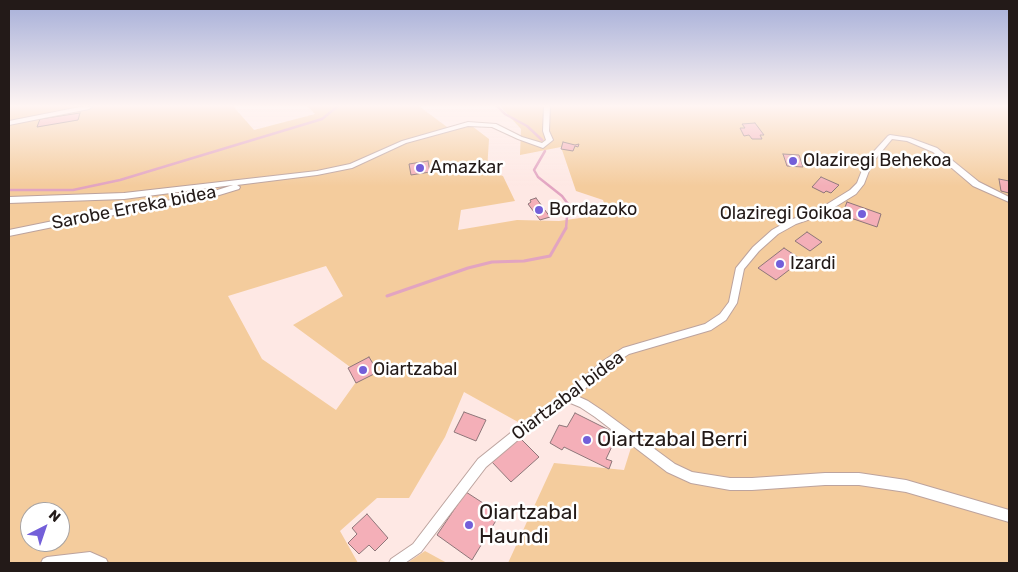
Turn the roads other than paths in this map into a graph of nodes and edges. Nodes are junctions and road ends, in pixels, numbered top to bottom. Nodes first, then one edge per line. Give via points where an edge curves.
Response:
1 (437, 133) edge
2 (509, 133) edge
3 (547, 133) edge
4 (259, 180) junction
5 (9, 200) edge
6 (1009, 200) edge
7 (9, 233) edge
8 (567, 397) junction
9 (1009, 516) edge
10 (47, 563) edge
11 (102, 563) edge
12 (395, 563) edge

1 - 4 street via 404,142 352,166
2 - 3 street via 543,146 550,140
4 - 5 street via 124,196
4 - 7 street, Sarobe Erreka bidea via 203,197
6 - 8 street, Oiartzabal bidea via 976,184 935,150 908,139 890,137 869,162 853,192 819,213 775,232 756,249 740,268 733,303 723,317 708,327 626,351
8 - 9 street via 599,414 671,468 699,479 730,484 858,479 906,486
8 - 12 street, Oiartzabal bidea via 482,463 417,548
10 - 11 street via 90,558

